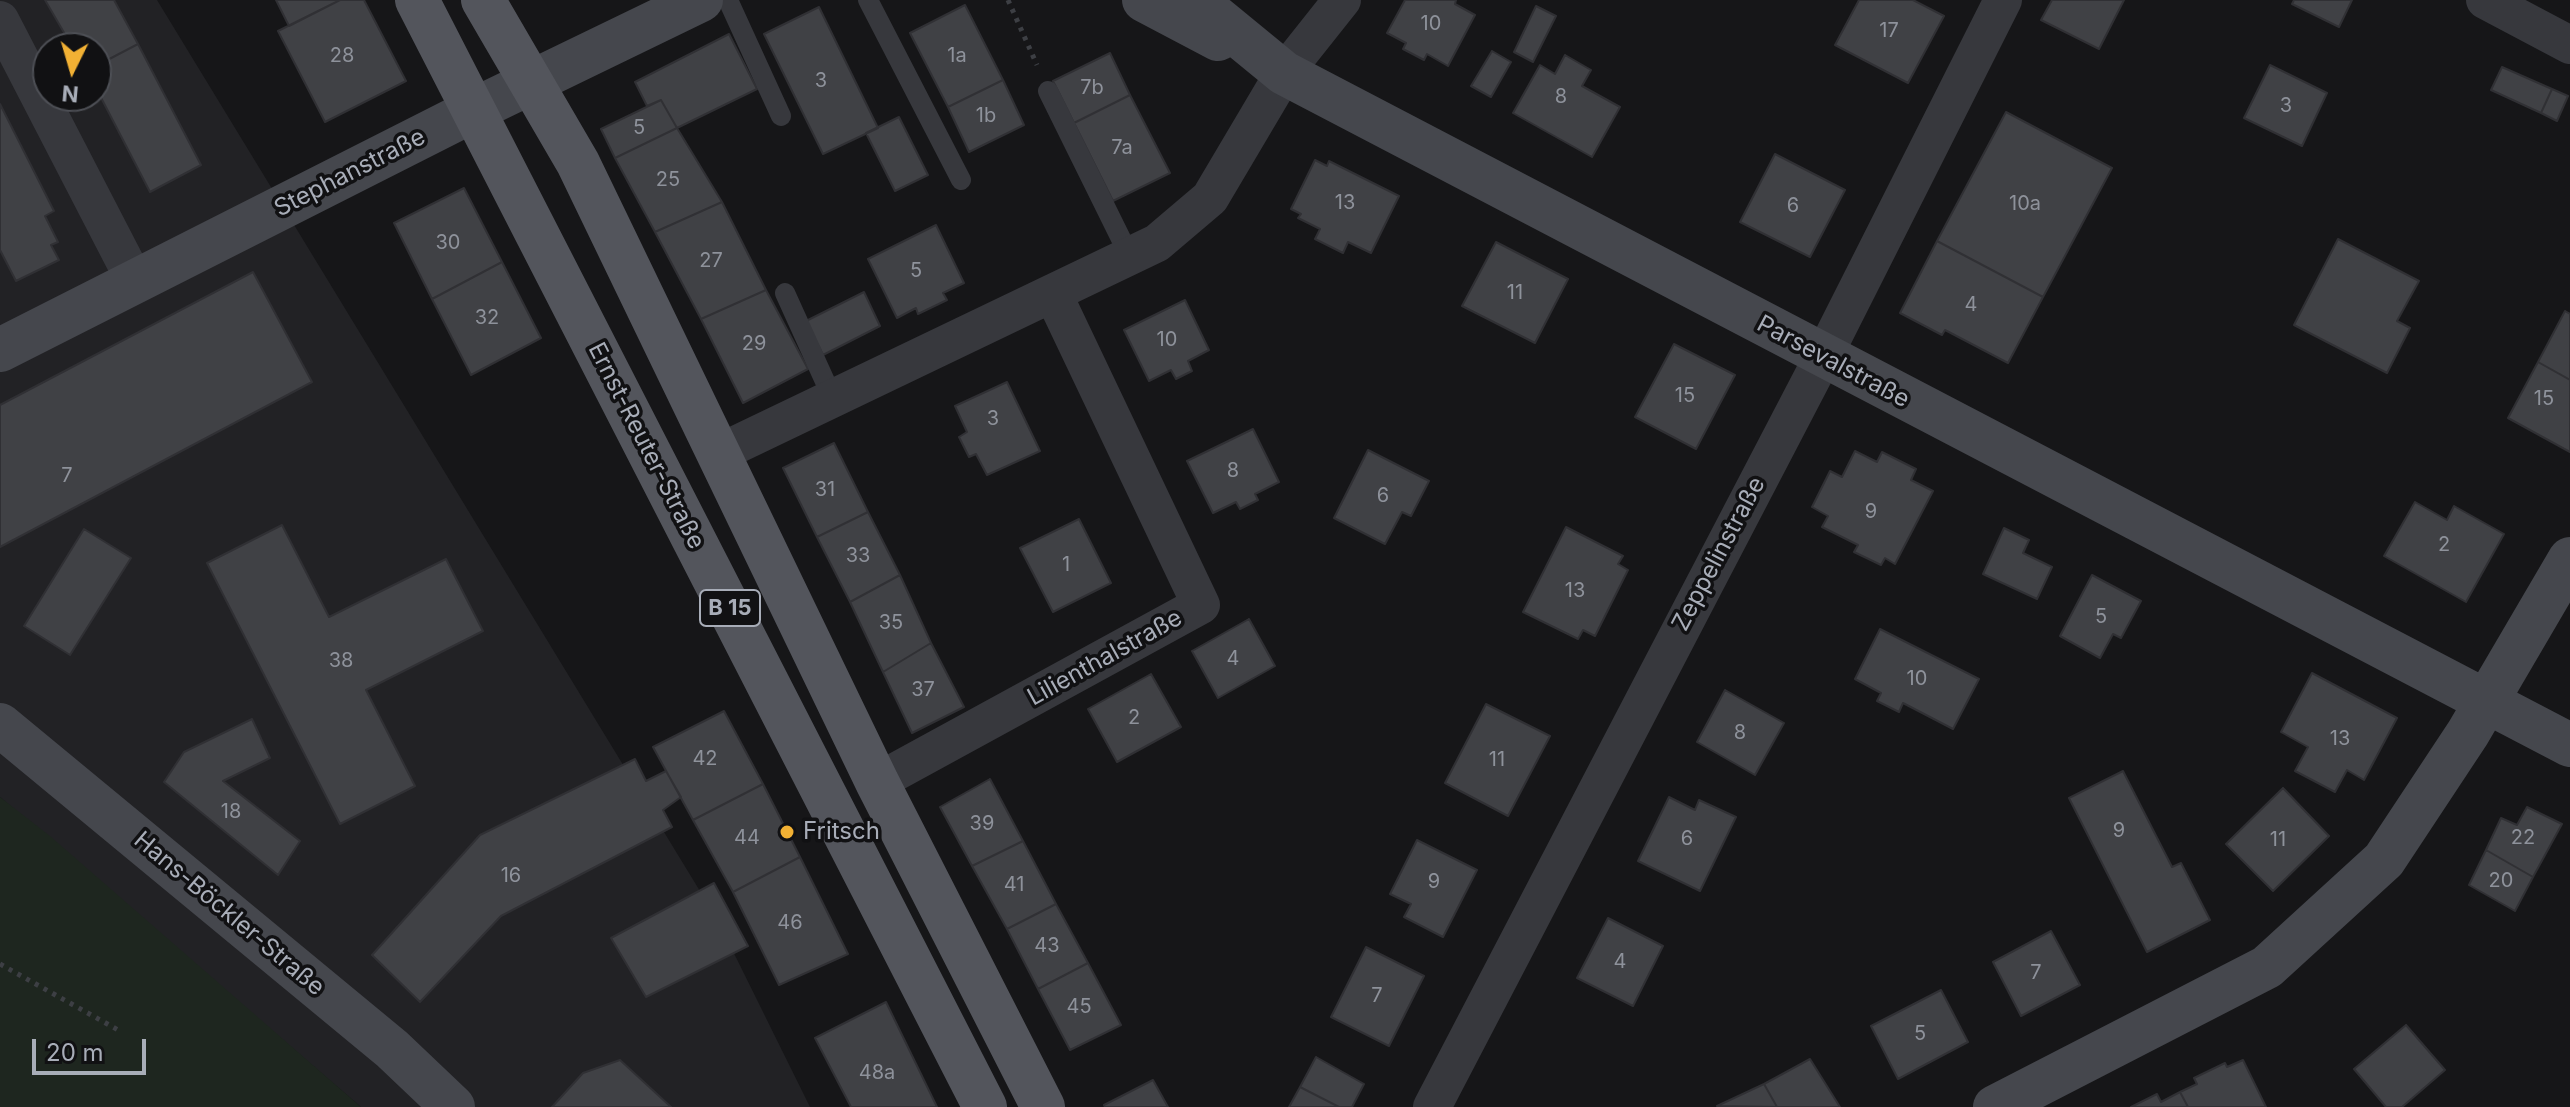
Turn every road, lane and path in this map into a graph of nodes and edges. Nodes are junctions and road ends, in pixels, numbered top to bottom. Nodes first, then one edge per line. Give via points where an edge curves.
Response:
1 (417, 0) edge
2 (483, 0) edge
3 (701, 0) edge
4 (728, 0) edge
5 (868, 0) edge
6 (1008, 0) edge
7 (1144, 0) edge
8 (1195, 0) edge
9 (1342, 0) edge
10 (2003, 0) edge
11 (2485, 0) edge
12 (0, 20) edge
13 (2570, 45) edge
14 (1284, 73) junction
15 (531, 82) junction
16 (1048, 91) joint
17 (474, 110) junction
18 (781, 116) dead end
19 (961, 180) dead end
20 (1130, 257) junction
21 (136, 283) junction
22 (785, 293) dead end
23 (1054, 296) junction
24 (0, 350) edge
25 (1823, 357) junction
26 (833, 399) junction
27 (719, 453) junction
28 (2570, 559) edge
29 (2487, 701) junction
30 (0, 725) edge
31 (2570, 745) edge
32 (877, 782) junction
33 (0, 964) edge
34 (120, 1031) dead end
35 (453, 1107) edge
36 (985, 1107) edge
37 (1043, 1107) edge
38 (1432, 1107) edge
39 (1995, 1107) edge

1 - 17 main road, Ernst-Reuter-Straße / B 15
2 - 15 main road, B 15
3 - 15 main road, Stephanstraße
4 - 18 lane
5 - 19 lane
6 - 16 path
7 - 14 main road
8 - 14 main road, Parsevalstraße
9 - 14 street
10 - 25 street, Zeppelinstraße
11 - 13 street
12 - 21 street
14 - 20 street via 1210,198 1157,243
14 - 25 main road, Parsevalstraße
15 - 17 main road, Stephanstraße
15 - 27 main road, B 15 via 578,163
16 - 20 lane
17 - 21 main road, Stephanstraße
17 - 36 main road, Ernst-Reuter-Straße / B 15
20 - 23 street
21 - 24 main road, Stephanstraße
22 - 26 lane
23 - 26 street
23 - 32 street, Lilienthalstraße via 1201,605
25 - 29 main road, Parsevalstraße
25 - 38 street, Zeppelinstraße
26 - 27 street
27 - 32 main road, B 15
28 - 29 main road
29 - 31 main road, Parsevalstraße
29 - 39 main road via 2384,860 2267,967
30 - 35 main road, Hans-Böckler-Straße via 392,1049
32 - 37 main road, B 15
33 - 34 path

